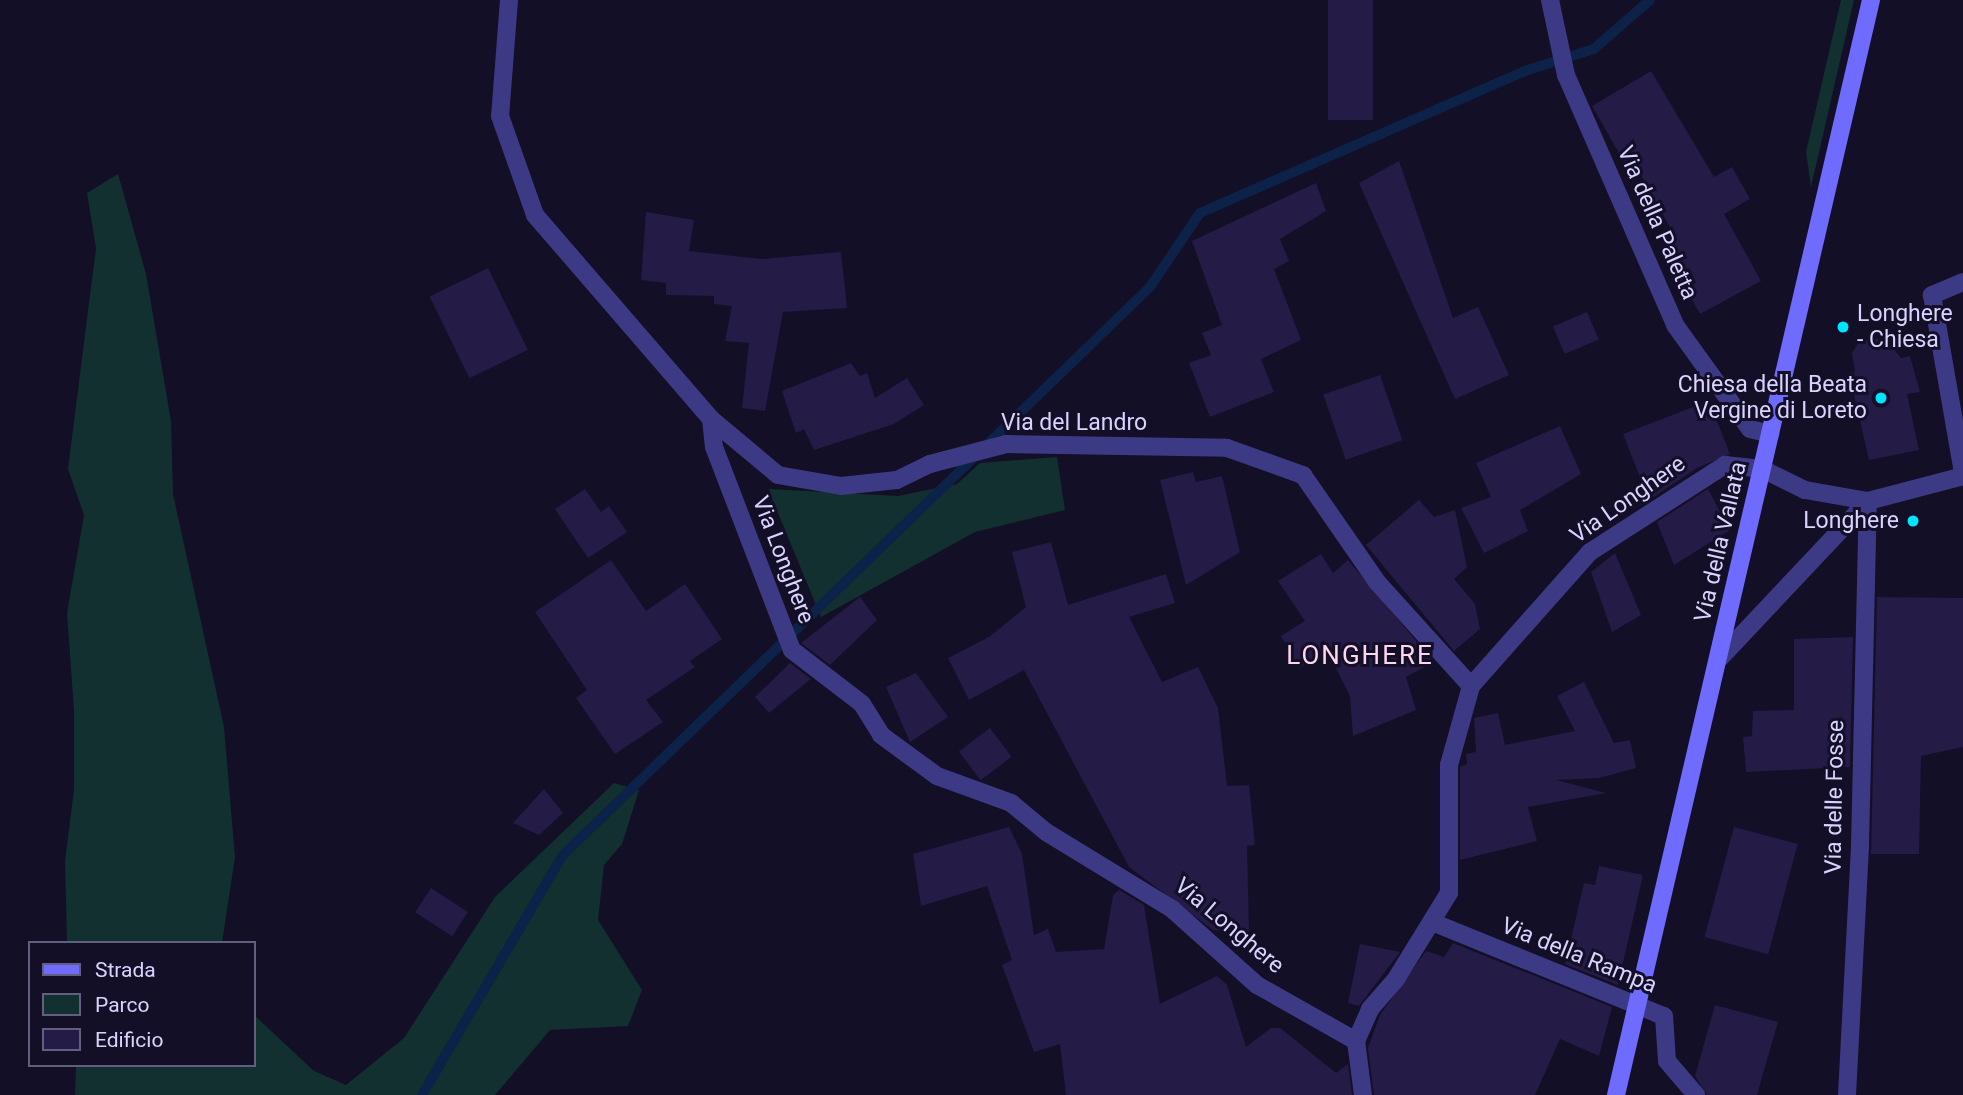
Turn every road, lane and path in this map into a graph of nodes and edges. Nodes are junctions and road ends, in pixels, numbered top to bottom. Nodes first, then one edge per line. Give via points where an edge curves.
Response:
1 (509, 0) edge
2 (1550, 0) edge
3 (1871, 0) edge
4 (1963, 282) edge
5 (711, 419) junction
6 (1770, 434) junction
7 (1762, 469) junction
8 (1963, 474) edge
9 (1868, 501) junction
10 (1720, 658) junction
11 (1471, 686) junction
12 (1432, 922) junction
13 (1637, 1007) junction
14 (1356, 1041) junction
15 (1363, 1095) edge
16 (1616, 1095) edge
17 (1696, 1095) edge
18 (1847, 1095) edge

1 - 5 street, Via del Landro via 499,116 535,215
2 - 6 street, Via della Paletta via 1566,75 1675,325 1750,429
3 - 6 main road, Via della Vallata
4 - 8 street via 1932,295
5 - 11 street, Via del Landro via 778,475 841,486 897,480 930,464 1006,444 1227,448 1303,475 1377,582
5 - 14 street, Via Longhere via 714,447 792,650 862,704 881,735 937,776 1011,803 1046,832 1172,909 1257,985
6 - 7 main road, Via della Vallata
7 - 9 street, Via Longhere via 1805,490
7 - 10 main road, Via della Vallata
7 - 11 street, Via Longhere via 1725,465 1590,552
8 - 9 street
9 - 10 street
9 - 18 street, Via delle Fosse via 1860,846
10 - 13 main road, Via della Vallata
11 - 12 street, Via Longhere via 1449,765 1449,893
12 - 13 street, Via della Rampa
12 - 14 street, Via Longhere via 1370,1009
13 - 16 main road, Via della Vallata
13 - 17 street, Via della Rampa via 1664,1016 1667,1061
14 - 15 street

